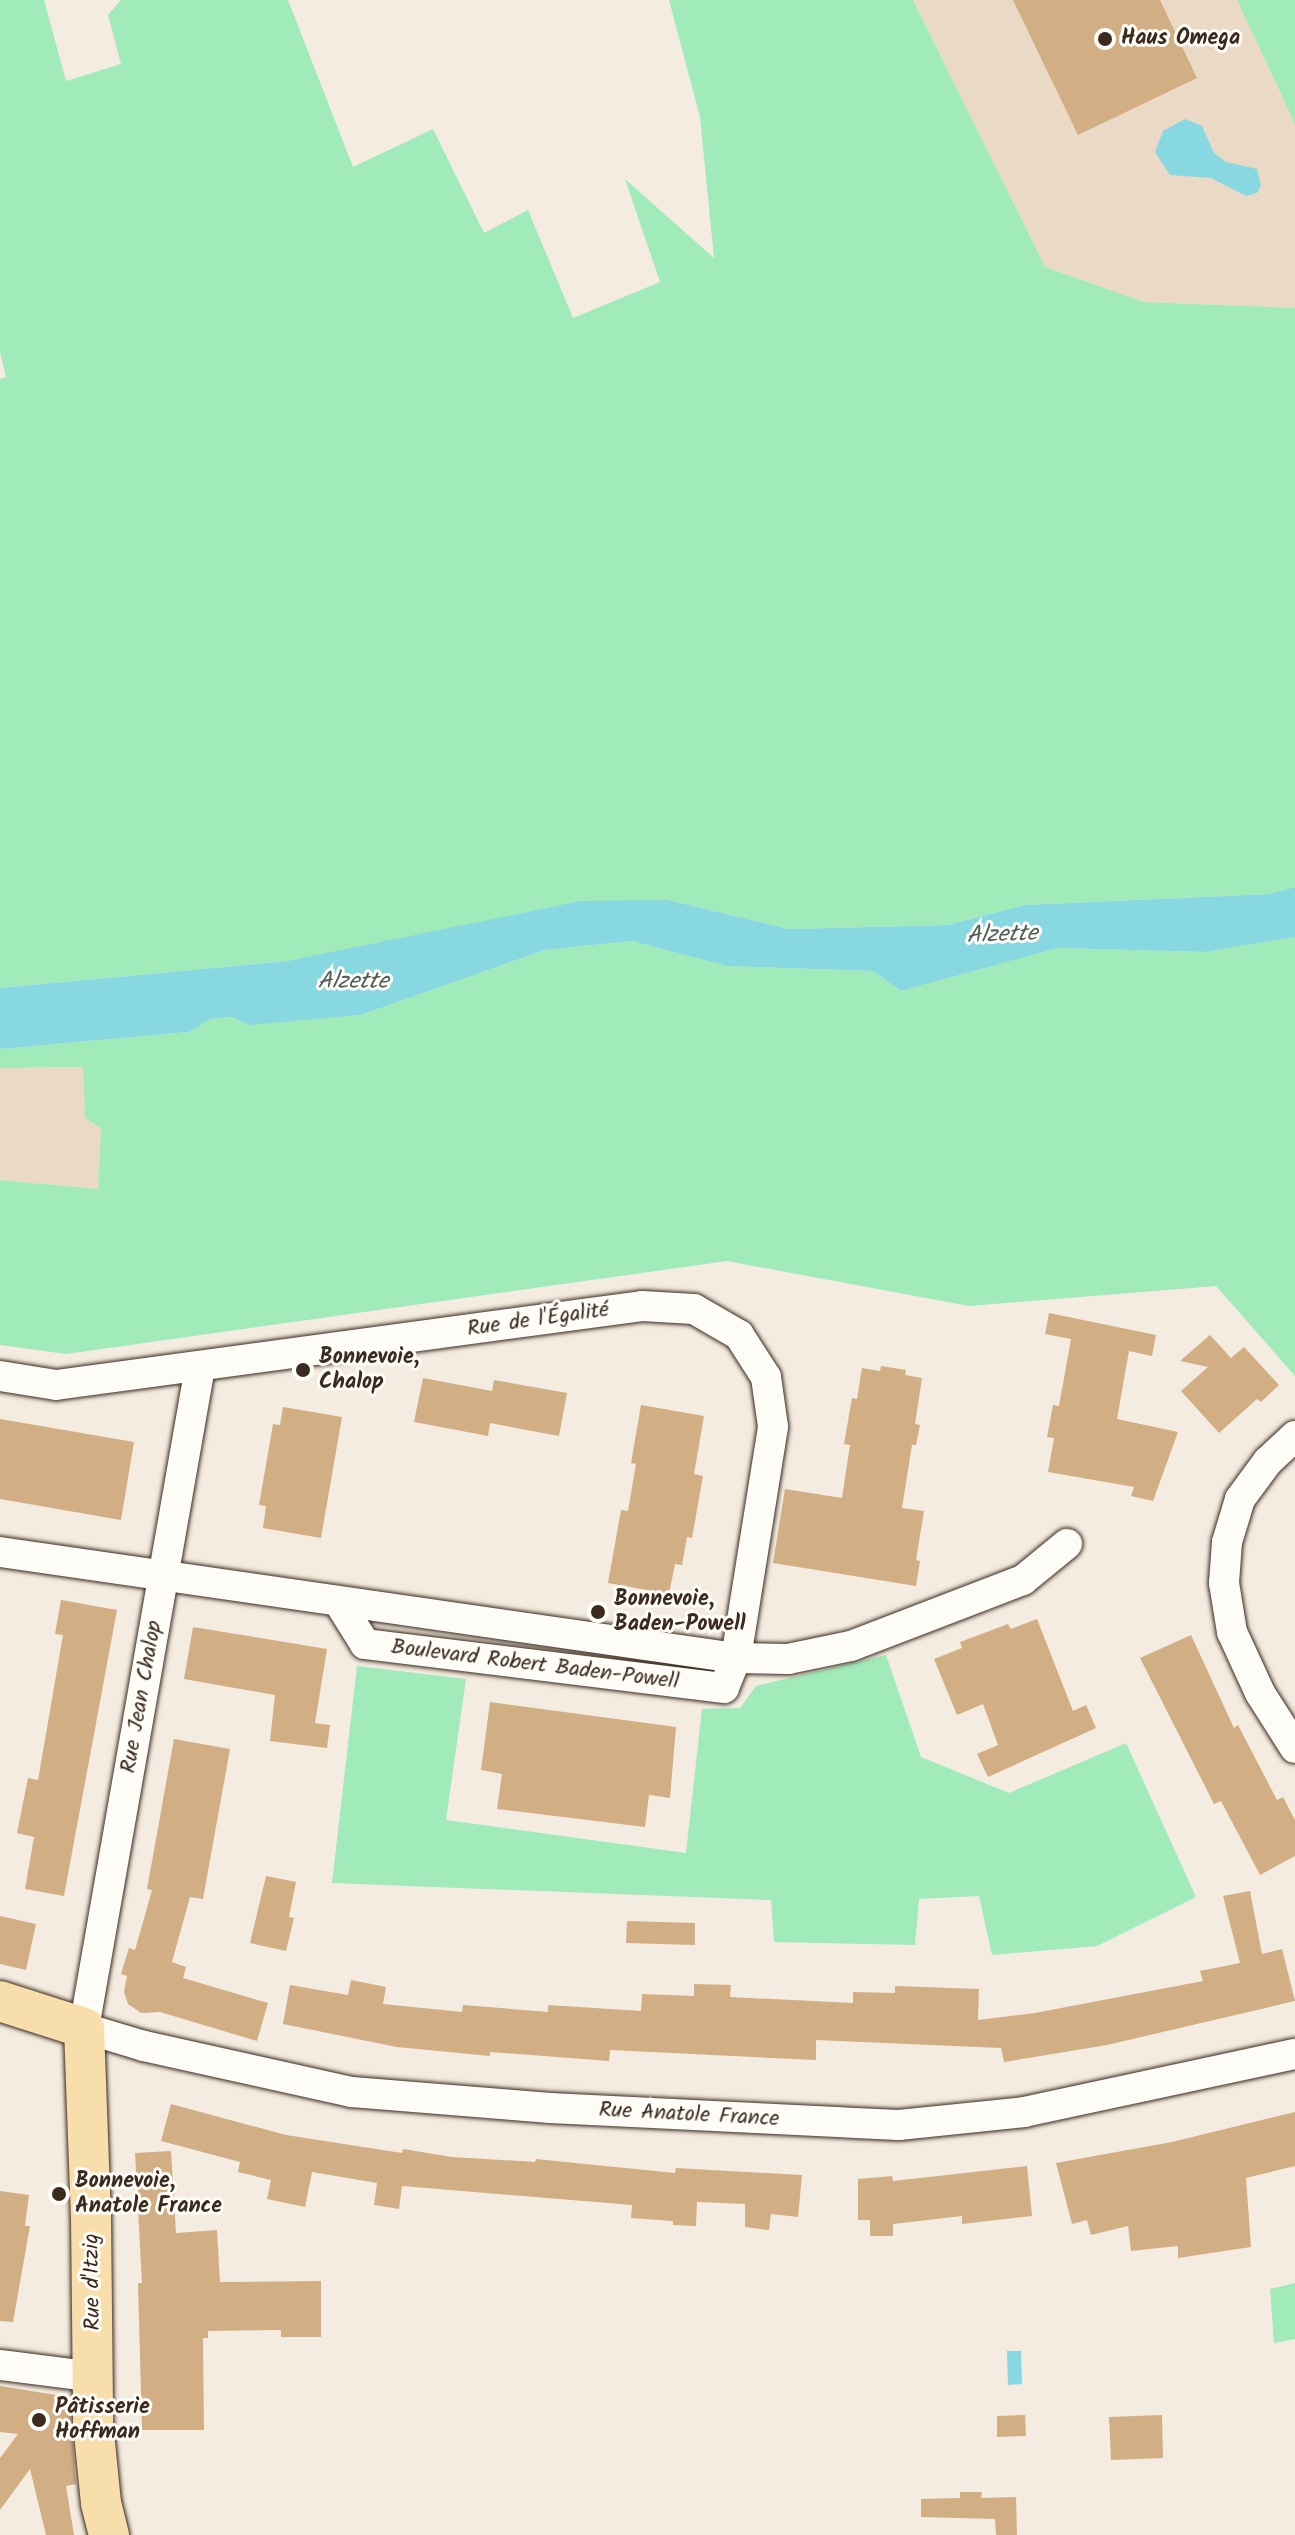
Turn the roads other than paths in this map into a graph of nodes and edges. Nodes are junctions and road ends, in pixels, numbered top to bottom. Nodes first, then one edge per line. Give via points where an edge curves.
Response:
1 (200, 1367) junction
2 (0, 1376) edge
3 (1295, 1436) edge
4 (1067, 1544) dead end
5 (0, 1552) edge
6 (163, 1575) junction
7 (736, 1658) junction
8 (1295, 1748) edge
9 (0, 2001) edge
10 (84, 2028) junction
11 (1295, 2054) edge
12 (0, 2365) edge
13 (95, 2377) junction
14 (109, 2535) edge

1 - 2 street, Rue de l'Égalité via 56,1385
1 - 6 street, Rue Jean Chalop
1 - 7 street, Rue de l'Égalité via 642,1306 694,1309 739,1335 766,1377 773,1427
3 - 8 street via 1240,1499 1227,1542 1224,1583 1232,1632 1260,1693
4 - 7 street via 1023,1580 851,1646 788,1659
5 - 6 street, Boulevard Robert Baden-Powell
6 - 7 street, Boulevard Robert Baden-Powell via 338,1601 365,1644 724,1688
6 - 10 street, Rue Jean Chalop
9 - 10 main road
10 - 11 street, Rue Anatole France via 352,2092 550,2108 899,2125 1024,2112
10 - 13 main road, Rue d'Itzig
12 - 13 street
13 - 14 main road, Rue d'Itzig via 95,2462

